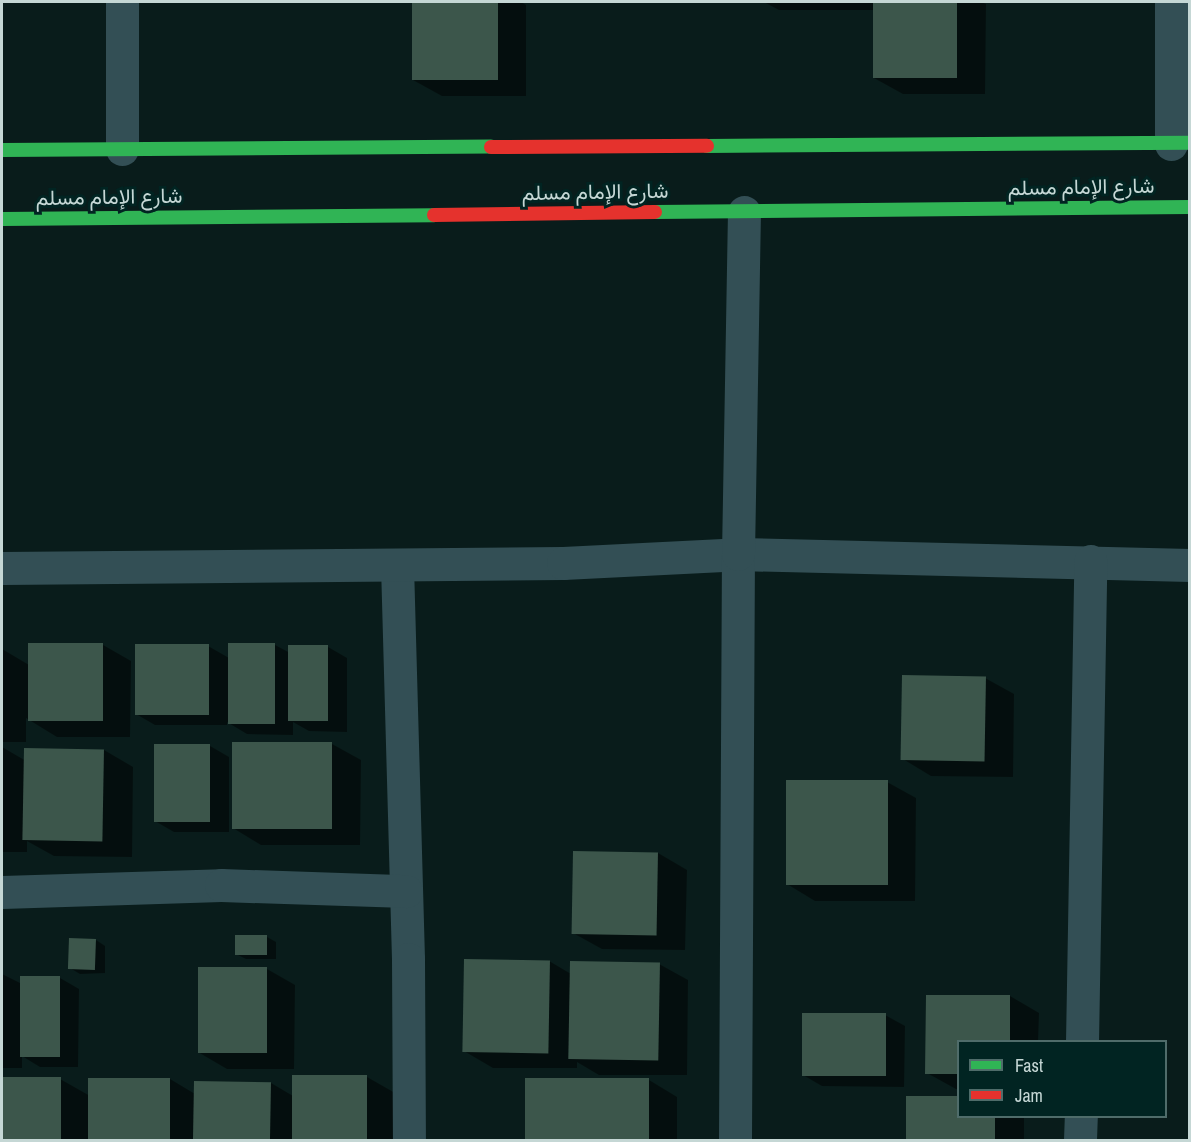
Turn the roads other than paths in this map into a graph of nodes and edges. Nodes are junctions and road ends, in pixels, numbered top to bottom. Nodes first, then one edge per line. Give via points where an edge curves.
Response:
1 (122, 2) edge
2 (1171, 2) edge
3 (1180, 143) edge
4 (122, 149) junction
5 (2, 150) edge
6 (1190, 207) edge
7 (744, 212) junction
8 (2, 219) edge
9 (738, 554) junction
10 (1090, 561) junction
11 (397, 565) junction
12 (1190, 565) edge
13 (2, 568) edge
14 (406, 891) junction
15 (2, 892) edge
16 (1082, 1040) edge
17 (1081, 1118) edge
18 (409, 1140) edge
19 (735, 1140) edge
20 (1080, 1140) edge

1 - 4 street
2 - 3 street
3 - 4 main road, شارع الإمام مسلم
4 - 5 main road, شارع الإمام مسلم
6 - 7 main road, شارع الإمام مسلم
7 - 8 main road, شارع الإمام مسلم
7 - 9 street
9 - 10 street
9 - 11 street via 563,563
9 - 19 street
10 - 12 street
10 - 16 street
11 - 13 street
11 - 14 street
14 - 15 street via 221,885
14 - 18 street
17 - 20 street

